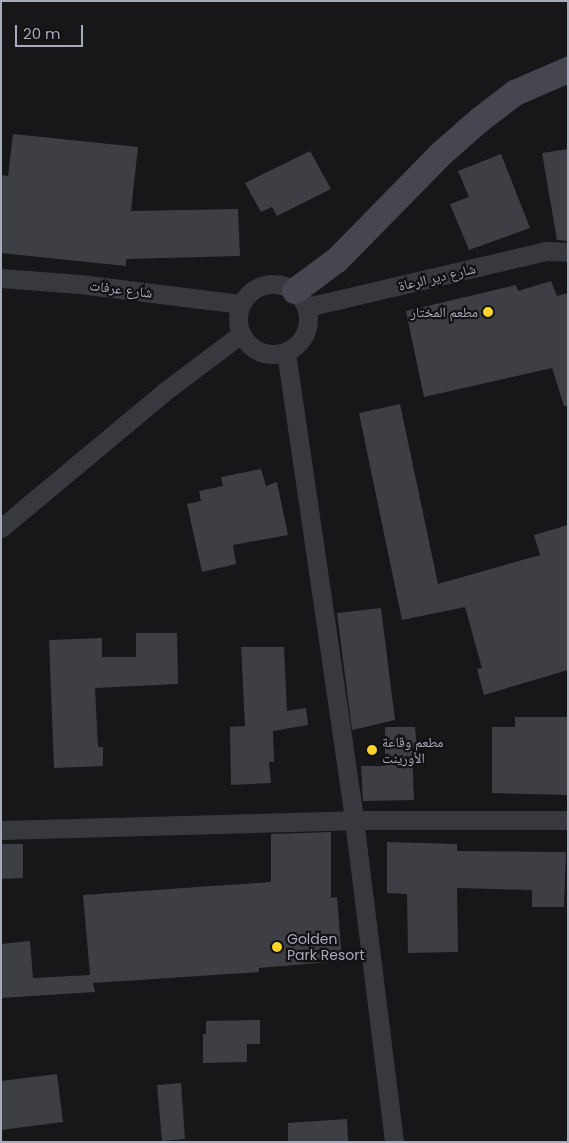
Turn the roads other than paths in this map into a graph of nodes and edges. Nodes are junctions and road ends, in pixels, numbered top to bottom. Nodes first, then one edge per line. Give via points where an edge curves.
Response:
1 (568, 70) edge
2 (568, 252) edge
3 (1, 278) edge
4 (301, 299) junction
5 (241, 304) junction
6 (242, 334) junction
7 (286, 352) junction
8 (1, 528) edge
9 (354, 820) junction
10 (568, 820) edge
11 (1, 830) edge
12 (394, 1142) edge

1 - 4 street via 515,93 481,119 441,154
2 - 4 street, شارع دير الرعاة via 545,251
3 - 5 street, شارع عرفات via 80,284
4 - 5 street via 274,284 256,288
4 - 7 street via 309,322 301,342
5 - 6 street via 238,319
6 - 7 street via 254,348 272,354
6 - 8 street via 164,392
7 - 9 street
9 - 10 street
9 - 11 street
9 - 12 street

